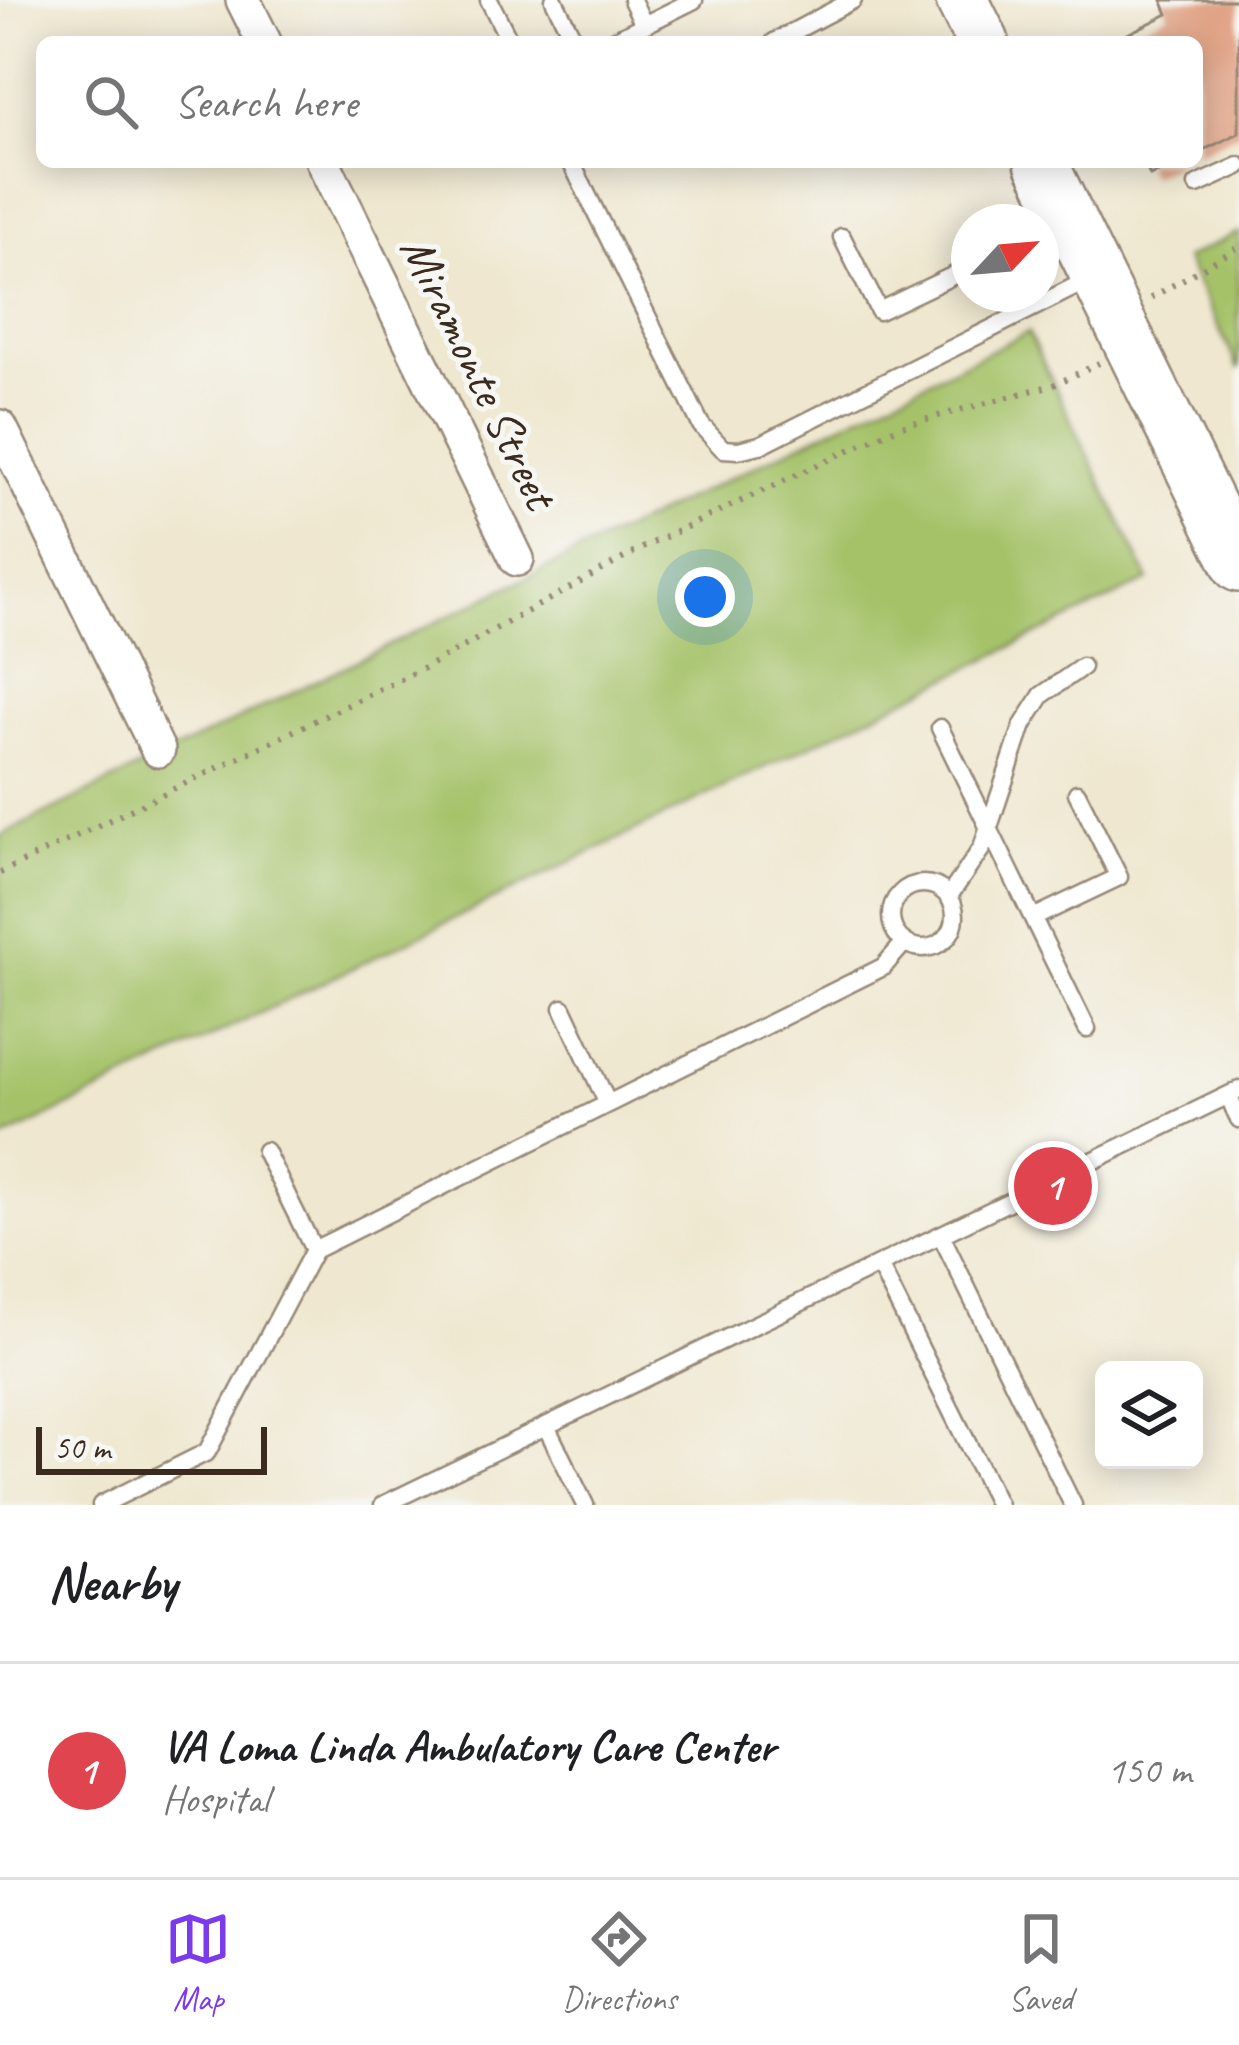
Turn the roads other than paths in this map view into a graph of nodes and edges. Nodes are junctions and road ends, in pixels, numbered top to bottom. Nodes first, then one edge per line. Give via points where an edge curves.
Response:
1 (243, 0) edge
2 (489, 0) edge
3 (554, 0) edge
4 (632, 0) edge
5 (694, 0) edge
6 (853, 0) edge
7 (962, 0) edge
8 (644, 25) junction
9 (261, 36) edge
10 (507, 36) edge
11 (572, 36) edge
12 (622, 36) edge
13 (785, 36) edge
14 (979, 36) edge
15 (1239, 166) edge
16 (326, 168) edge
17 (574, 168) edge
18 (1043, 168) edge
19 (1197, 185) dead end
20 (842, 237) dead end
21 (951, 277) edge
22 (1115, 313) junction
23 (0, 427) edge
24 (517, 560) dead end
25 (1239, 566) edge
26 (1082, 668) dead end
27 (940, 728) dead end
28 (158, 750) dead end
29 (1078, 793) dead end
30 (989, 827) junction
31 (949, 896) junction
32 (1033, 918) junction
33 (905, 942) junction
34 (563, 1008) dead end
35 (1088, 1029) dead end
36 (1233, 1093) edge
37 (608, 1102) junction
38 (1239, 1119) edge
39 (265, 1151) dead end
40 (941, 1234) junction
41 (314, 1250) junction
42 (878, 1265) junction
43 (546, 1426) junction
44 (100, 1505) edge
45 (383, 1505) edge
46 (585, 1505) edge
47 (998, 1505) edge
48 (1073, 1505) edge

1 - 9 street
2 - 10 lane
3 - 11 lane
4 - 8 lane
5 - 8 lane
6 - 13 lane
7 - 14 main road
8 - 12 lane
15 - 19 lane
16 - 24 street, Miramonte Street
17 - 22 lane via 701,425 723,449 760,445
18 - 22 main road via 1062,223
20 - 21 lane via 879,311
22 - 25 main road
23 - 28 street
26 - 30 lane via 1042,695 1023,725
27 - 30 lane
29 - 32 lane via 1119,877
30 - 31 lane
30 - 32 lane
31 - 33 lane via 956,915 943,942 924,949
31 - 33 lane via 920,884 900,894 892,924
32 - 35 lane
33 - 37 lane via 883,967
34 - 37 lane
36 - 38 lane
36 - 40 lane
37 - 41 lane
39 - 41 lane
40 - 42 lane
40 - 48 lane
41 - 44 lane via 207,1452
42 - 43 lane
42 - 47 lane
43 - 45 lane
43 - 46 lane

